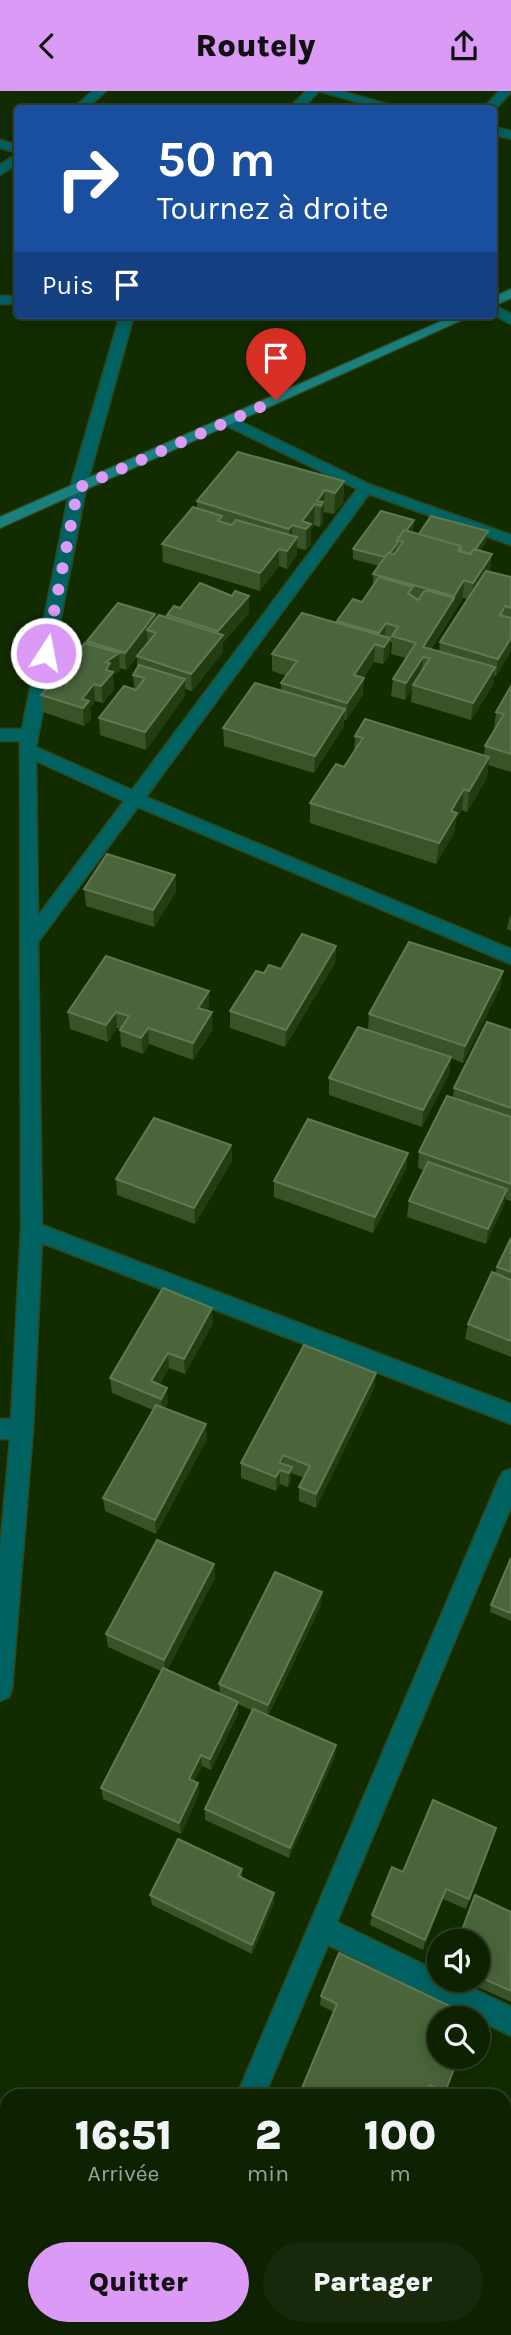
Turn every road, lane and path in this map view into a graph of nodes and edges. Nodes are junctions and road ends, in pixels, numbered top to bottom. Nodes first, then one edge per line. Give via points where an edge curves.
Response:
1 (100, 91) edge
2 (313, 91) edge
3 (325, 91) edge
4 (506, 91) edge
5 (83, 105) edge
6 (298, 105) edge
7 (383, 105) edge
8 (493, 105) edge
9 (14, 160) edge
10 (0, 171) edge
11 (126, 319) edge
12 (457, 319) edge
13 (228, 421) junction
14 (78, 488) junction
15 (366, 488) junction
16 (0, 523) edge
17 (511, 540) edge
18 (0, 735) edge
19 (29, 743) junction
20 (135, 799) junction
21 (30, 940) junction
22 (511, 957) edge
23 (32, 1230) junction
24 (511, 1414) edge
25 (11, 1429) edge
26 (511, 1479) edge
27 (0, 1689) edge
28 (321, 1928) junction
29 (511, 2022) edge
30 (253, 2089) edge

1 - 5 street
2 - 6 street
3 - 7 street
4 - 8 street
9 - 10 street
11 - 14 street
12 - 13 street
13 - 14 street
13 - 15 street
14 - 16 street
14 - 19 street
15 - 17 street
15 - 20 street
18 - 19 street
19 - 20 street
19 - 21 street
20 - 21 street
20 - 22 street
21 - 23 street
23 - 24 street
23 - 25 street
25 - 27 street
26 - 28 street
28 - 29 street
28 - 30 street

